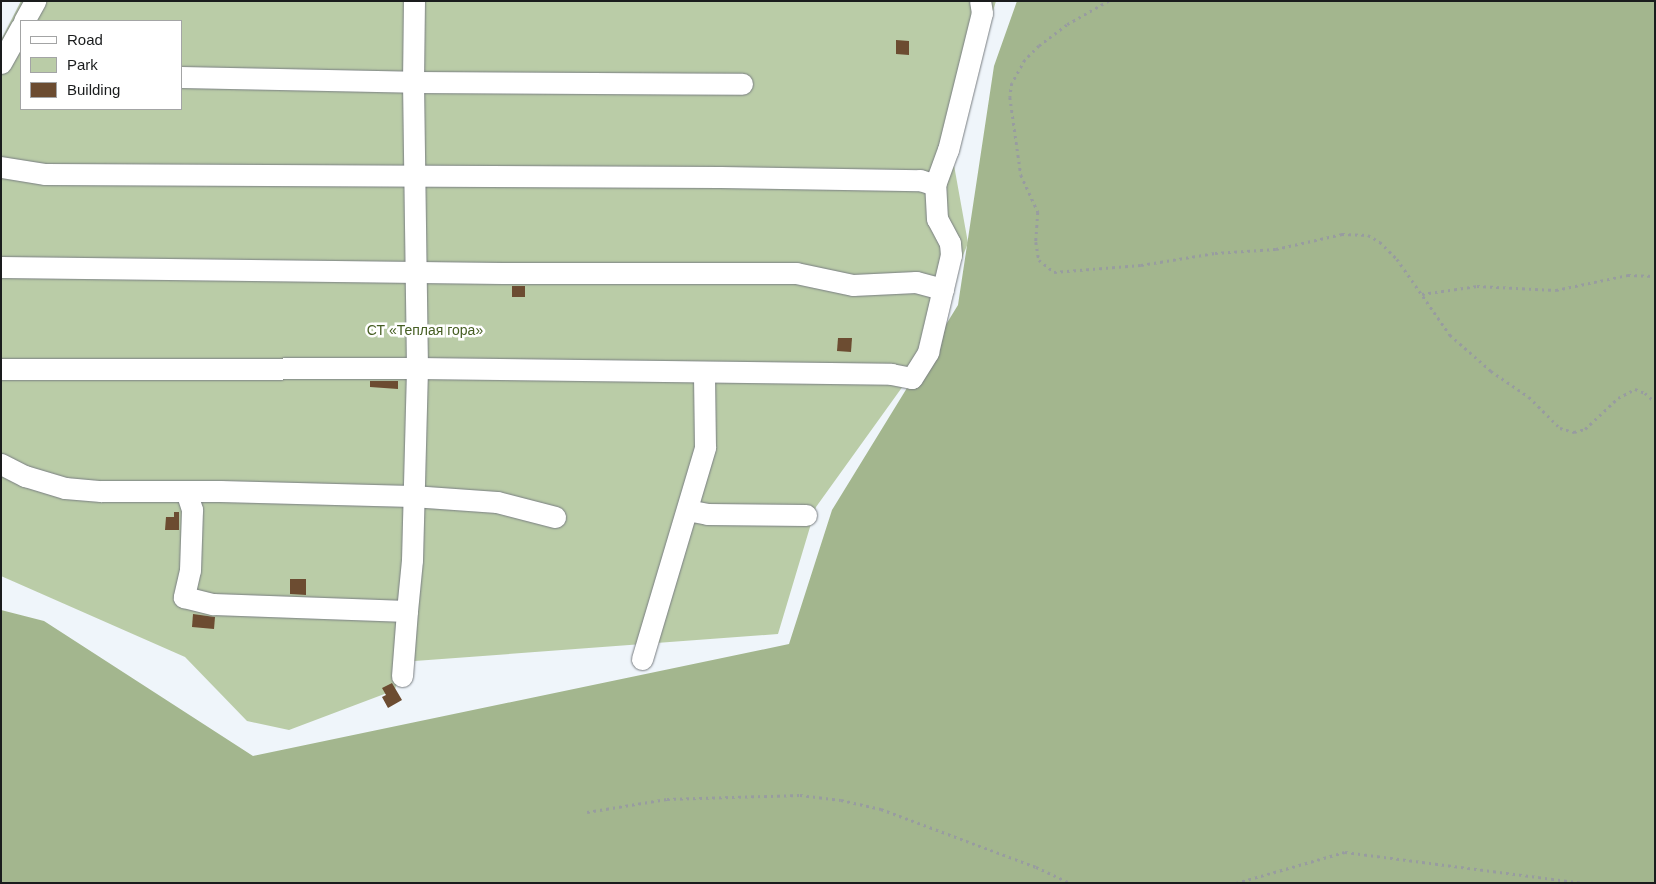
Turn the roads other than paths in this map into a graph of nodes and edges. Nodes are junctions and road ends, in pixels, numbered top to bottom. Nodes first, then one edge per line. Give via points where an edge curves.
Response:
1 (35, 1) edge
2 (414, 1) edge
3 (980, 1) edge
4 (25, 20) edge
5 (20, 30) edge
6 (11, 54) edge
7 (182, 77) edge
8 (413, 82) junction
9 (742, 84) dead end
10 (1, 167) edge
11 (414, 174) junction
12 (935, 185) junction
13 (1, 267) edge
14 (416, 271) junction
15 (943, 289) junction
16 (417, 368) junction
17 (1, 369) edge
18 (704, 372) junction
19 (1, 464) edge
20 (186, 491) junction
21 (412, 496) junction
22 (687, 510) junction
23 (806, 516) dead end
24 (555, 517) dead end
25 (407, 611) junction
26 (642, 659) dead end
27 (402, 676) dead end

1 - 4 street
2 - 8 street
3 - 12 street via 982,13 948,150
5 - 6 street
7 - 8 street
8 - 9 street
8 - 11 street
10 - 11 street via 46,174
11 - 12 street via 920,180
11 - 14 street
12 - 15 street via 937,219 950,243 951,254
13 - 14 street
14 - 15 street via 796,273 853,285 916,282
14 - 16 street
15 - 18 street via 928,352 912,378 891,374
16 - 17 street
16 - 18 street
16 - 21 street
18 - 22 street via 705,447
19 - 20 street via 25,476 65,488
20 - 21 street
20 - 25 street via 192,510 190,570 184,597 213,604
21 - 24 street via 496,502
21 - 25 street via 412,560
22 - 23 street via 707,514
22 - 26 street
25 - 27 street

